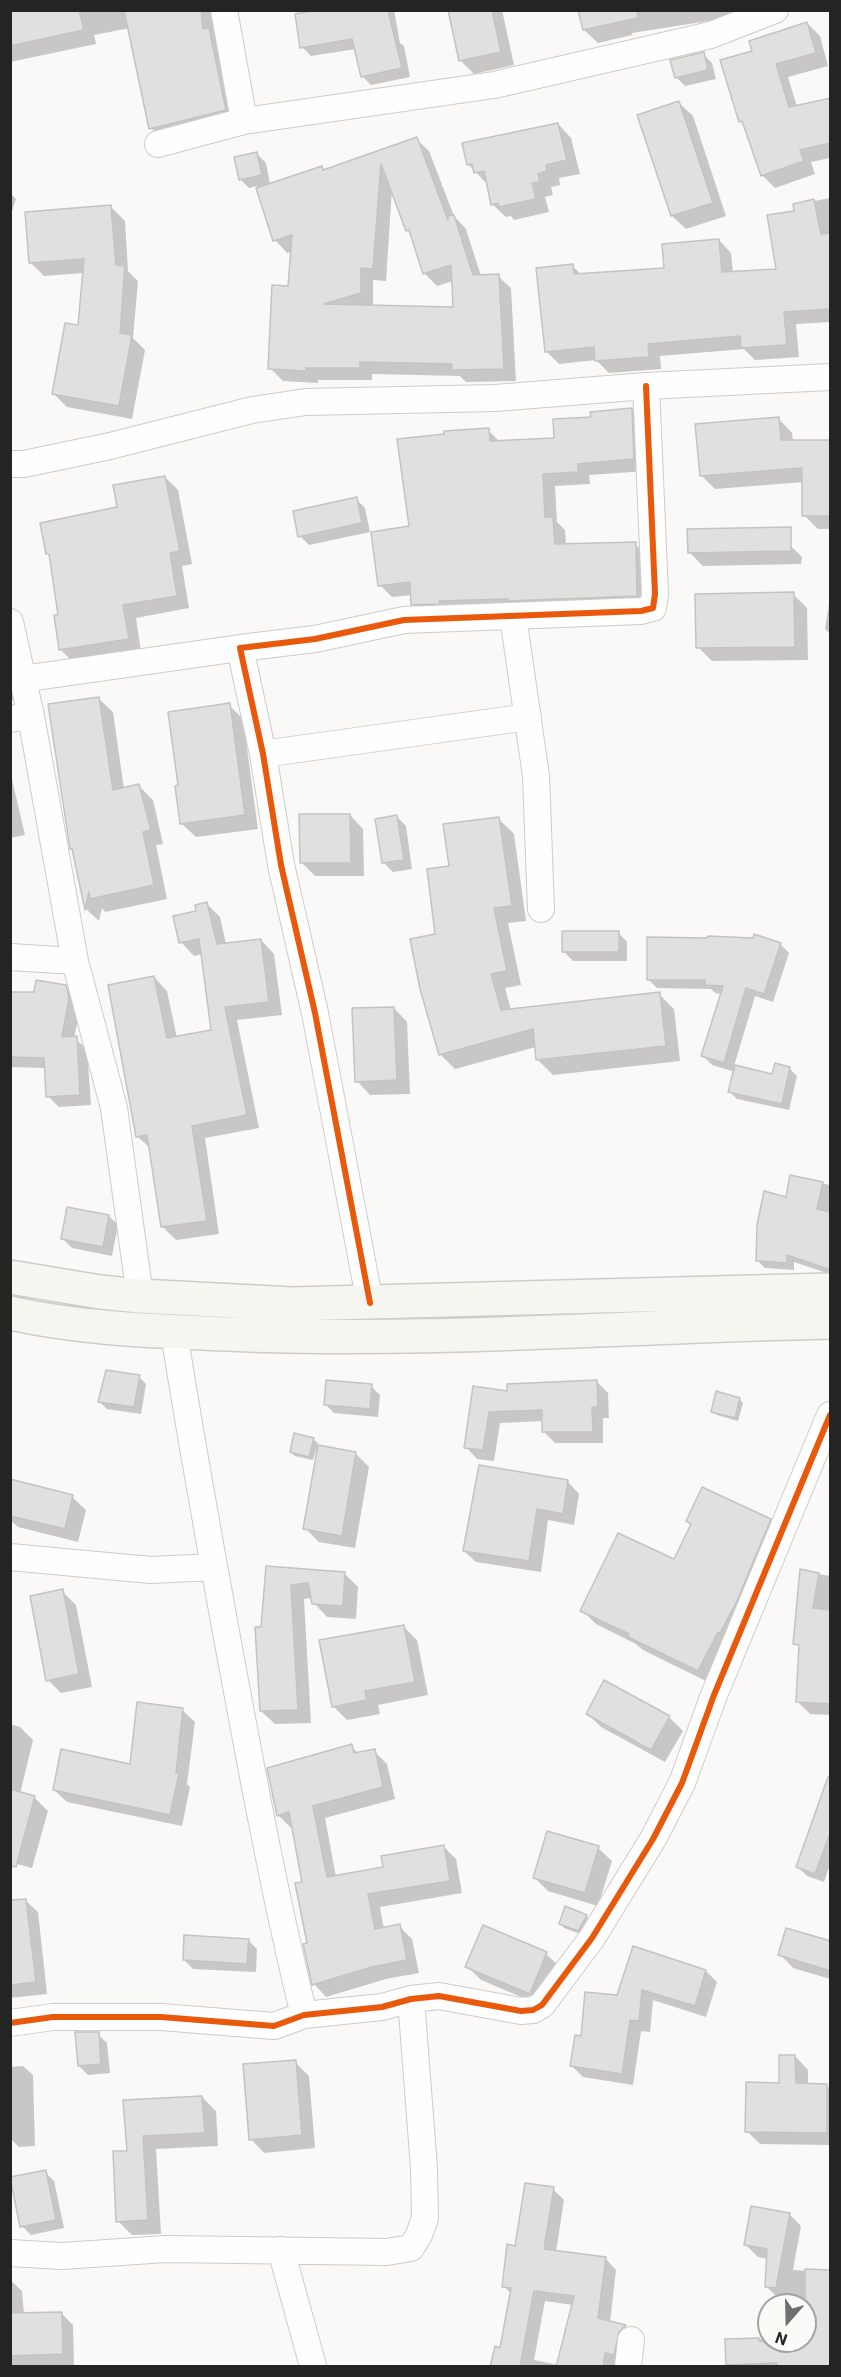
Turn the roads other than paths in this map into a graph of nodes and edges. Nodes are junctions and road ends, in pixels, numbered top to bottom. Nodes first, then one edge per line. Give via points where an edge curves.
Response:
1 (224, 10) edge
2 (775, 10) edge
3 (244, 122) junction
4 (158, 144) dead end
5 (831, 377) edge
6 (646, 386) junction
7 (10, 464) edge
8 (513, 616) junction
9 (10, 622) edge
10 (240, 648) junction
11 (22, 679) junction
12 (528, 717) junction
13 (21, 718) edge
14 (264, 754) junction
15 (541, 909) dead end
16 (10, 957) edge
17 (75, 961) junction
18 (10, 1277) edge
19 (831, 1290) edge
20 (140, 1296) junction
21 (370, 1303) junction
22 (10, 1313) edge
23 (831, 1322) edge
24 (174, 1332) junction
25 (831, 1415) edge
26 (10, 1557) edge
27 (214, 1567) junction
28 (411, 1999) junction
29 (304, 2015) junction
30 (10, 2023) edge
31 (281, 2250) junction
32 (10, 2253) edge
33 (631, 2340) dead end
34 (313, 2367) edge
35 (628, 2367) edge

1 - 3 street
2 - 3 street via 711,35 494,85
3 - 4 street
5 - 6 street
6 - 7 street via 495,398 306,402 252,410 110,446
6 - 8 street via 653,608
8 - 10 street via 404,620 315,639
8 - 12 street
9 - 11 street
10 - 11 street
10 - 14 street
11 - 13 street
12 - 14 street
12 - 15 street via 536,776
13 - 17 street
14 - 21 street via 281,865 315,1013
16 - 17 street
17 - 20 street via 114,1108
18 - 20 main road
19 - 21 main road
20 - 21 main road via 292,1304
22 - 24 main road via 90,1328
23 - 24 main road via 421,1336 293,1337
24 - 27 street
25 - 28 street via 714,1695 682,1783 592,1938 542,2005 533,2010 521,2012 439,1996
26 - 27 street via 151,1570
27 - 29 street via 279,1915
28 - 29 street via 382,2007
28 - 31 street via 424,2168 425,2218 419,2235 411,2248 387,2252
29 - 30 street via 274,2026 161,2017 53,2017
31 - 32 street via 166,2248 62,2256
31 - 34 street
33 - 35 street

